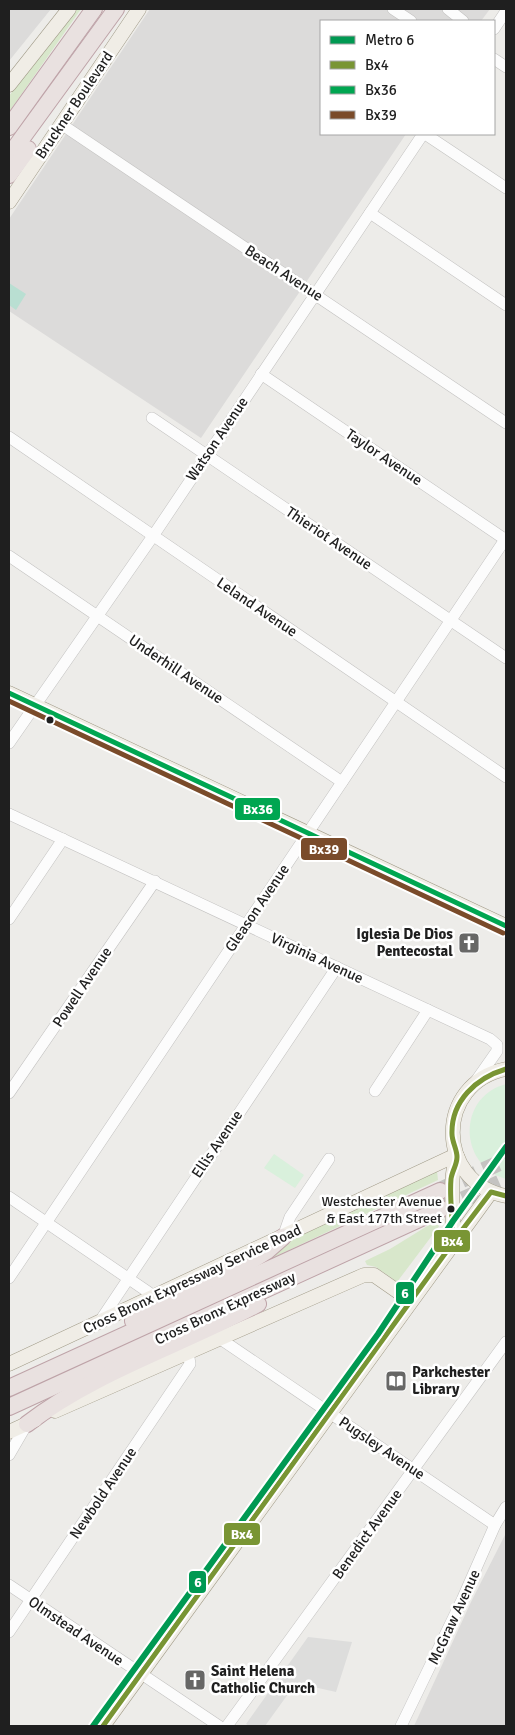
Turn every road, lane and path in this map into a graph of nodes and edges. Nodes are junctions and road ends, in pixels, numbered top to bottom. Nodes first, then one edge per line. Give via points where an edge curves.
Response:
1 (69, 9) edge
2 (94, 9) edge
3 (116, 9) edge
4 (139, 9) edge
5 (392, 9) edge
6 (448, 9) edge
7 (506, 11) edge
8 (409, 20) edge
9 (463, 20) edge
10 (495, 28) edge
11 (495, 60) edge
12 (506, 67) edge
13 (9, 85) edge
14 (55, 94) junction
15 (61, 124) junction
16 (9, 127) edge
17 (423, 135) edge
18 (426, 135) edge
19 (9, 156) edge
20 (9, 175) edge
21 (506, 188) edge
22 (9, 202) edge
23 (370, 213) junction
24 (315, 294) junction
25 (506, 305) edge
26 (261, 374) junction
27 (152, 418) dead end
28 (506, 422) edge
29 (9, 436) edge
30 (207, 455) junction
31 (153, 536) junction
32 (506, 539) edge
33 (9, 556) edge
34 (98, 616) junction
35 (451, 620) junction
36 (506, 658) edge
37 (9, 694) edge
38 (397, 701) junction
39 (35, 706) junction
40 (9, 743) edge
41 (506, 777) edge
42 (342, 782) junction
43 (9, 814) edge
44 (308, 833) junction
45 (63, 839) junction
46 (155, 881) junction
47 (9, 919) edge
48 (246, 925) junction
49 (506, 926) edge
50 (337, 967) junction
51 (428, 1010) junction
52 (506, 1069) edge
53 (471, 1087) junction
54 (375, 1091) dead end
55 (9, 1093) edge
56 (456, 1156) junction
57 (329, 1159) dead end
58 (440, 1191) tunnel mouth
59 (491, 1192) junction
60 (506, 1196) edge
61 (9, 1197) edge
62 (442, 1209) tunnel mouth
63 (46, 1222) junction
64 (391, 1232) junction
65 (283, 1237) junction
66 (452, 1244) junction
67 (9, 1278) edge
68 (128, 1278) junction
69 (154, 1296) junction
70 (410, 1300) junction
71 (100, 1322) junction
72 (220, 1338) junction
73 (506, 1342) edge
74 (188, 1352) junction
75 (9, 1364) edge
76 (52, 1368) junction
77 (9, 1388) edge
78 (9, 1407) edge
79 (330, 1412) junction
80 (27, 1424) junction
81 (9, 1432) edge
82 (9, 1455) edge
83 (414, 1470) junction
84 (506, 1507) edge
85 (495, 1525) junction
86 (9, 1585) edge
87 (31, 1600) junction
88 (9, 1632) edge
89 (140, 1674) junction
90 (103, 1726) edge
91 (219, 1726) edge
92 (227, 1726) edge
93 (401, 1726) edge

1 - 13 main road
2 - 16 highway
3 - 14 highway
4 - 15 main road, Bruckner Boulevard
5 - 8 street
6 - 9 street
7 - 10 street
11 - 12 street
14 - 19 highway
14 - 20 highway via 30,146
15 - 22 main road, Bruckner Boulevard
15 - 24 street, Beach Avenue
17 - 23 street, Watson Avenue
18 - 21 street
23 - 24 street, Watson Avenue
23 - 25 street
24 - 26 street, Watson Avenue
24 - 28 street, Beach Avenue
26 - 30 street, Watson Avenue
26 - 32 street, Taylor Avenue
27 - 30 street, Thieriot Avenue
29 - 31 street, Leland Avenue
30 - 31 street, Watson Avenue
30 - 35 street, Thieriot Avenue
31 - 34 street, Watson Avenue
31 - 38 street, Leland Avenue
32 - 35 street, Gleason Avenue
33 - 34 street, Underhill Avenue
34 - 39 street, Watson Avenue
34 - 42 street, Underhill Avenue
35 - 36 street, Thieriot Avenue
35 - 38 street, Gleason Avenue
37 - 39 main road
38 - 41 street, Leland Avenue
38 - 42 street, Gleason Avenue
39 - 40 street, Watson Avenue
39 - 44 main road
42 - 44 street, Gleason Avenue
43 - 45 street, Virginia Avenue
44 - 48 street, Gleason Avenue
44 - 49 main road
45 - 46 street, Virginia Avenue
45 - 47 street
46 - 48 street, Virginia Avenue
46 - 55 street, Powell Avenue
48 - 50 street, Virginia Avenue
48 - 63 street, Gleason Avenue
50 - 51 street, Virginia Avenue
50 - 68 street, Ellis Avenue
51 - 53 street, Virginia Avenue via 495,1043 496,1054
51 - 54 street
52 - 53 main road via 488,1075
53 - 56 main road via 460,1102 454,1120 452,1137
56 - 59 main road via 472,1179
56 - 65 main road, Cross Bronx Expressway Service Road
56 - 66 main road via 451,1181 454,1208
57 - 65 street via 290,1217
58 - 76 highway, Cross Bronx Expressway
59 - 60 main road
59 - 66 main road
61 - 63 street
62 - 64 highway, Cross Bronx Expressway
63 - 67 street, Gleason Avenue
63 - 68 street
64 - 78 highway, Cross Bronx Expressway
64 - 80 highway via 209,1330 74,1392
65 - 69 main road, Cross Bronx Expressway Service Road
65 - 76 highway via 252,1261 168,1301
66 - 70 main road
68 - 69 street
68 - 71 street, Ellis Avenue
69 - 71 main road, Cross Bronx Expressway Service Road
70 - 72 main road via 374,1275 367,1274
70 - 79 main road
71 - 75 main road, Cross Bronx Expressway Service Road
72 - 74 main road
72 - 79 street, Pugsley Avenue
73 - 83 street, Benedict Avenue
74 - 80 main road
74 - 87 street, Newbold Avenue via 190,1364
76 - 77 highway, Cross Bronx Expressway
79 - 83 street, Pugsley Avenue
79 - 89 main road
80 - 81 main road
80 - 82 street
83 - 85 street, Pugsley Avenue
83 - 92 street, Benedict Avenue
84 - 85 street, McGraw Avenue
85 - 93 street, McGraw Avenue
86 - 87 street, Olmstead Avenue
87 - 88 street, Newbold Avenue
87 - 89 street, Olmstead Avenue
89 - 90 main road
89 - 91 street, Olmstead Avenue

